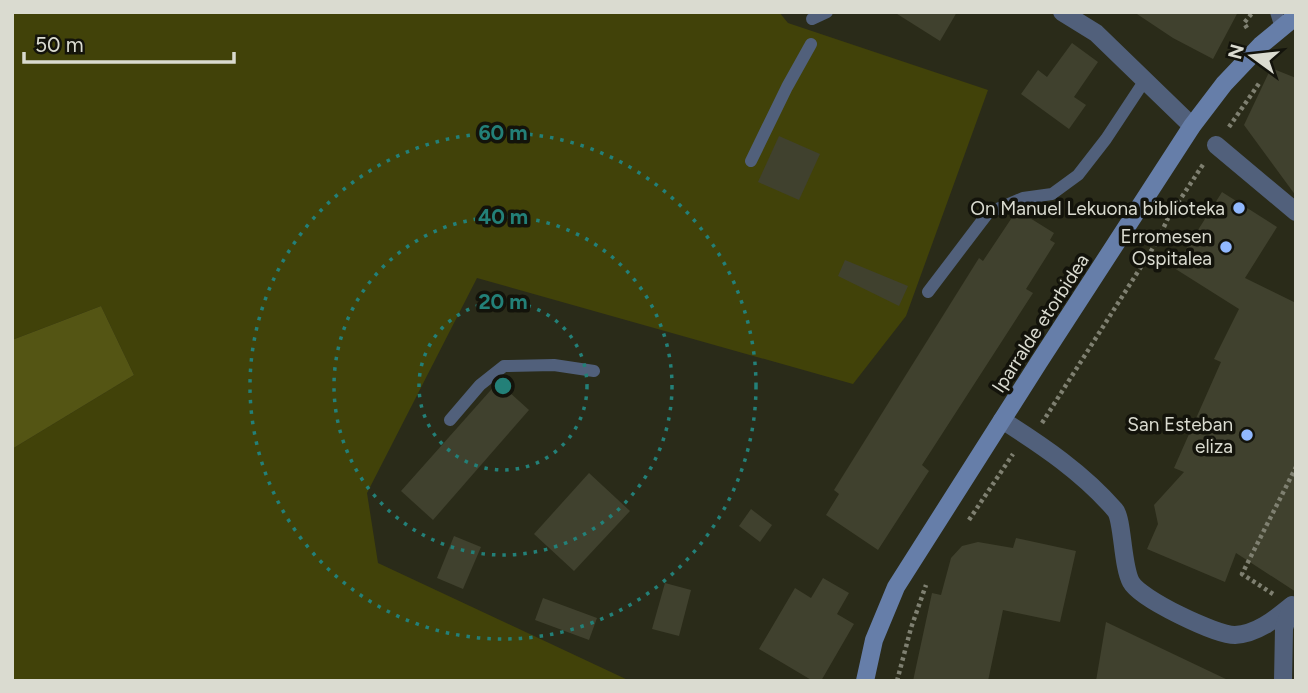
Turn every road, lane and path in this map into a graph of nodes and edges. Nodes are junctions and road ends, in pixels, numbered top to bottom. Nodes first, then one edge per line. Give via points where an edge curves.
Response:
1 (827, 12) edge
2 (1062, 12) edge
3 (1296, 16) edge
4 (812, 19) dead end
5 (1278, 20) edge
6 (811, 44) dead end
7 (1267, 72) dead end
8 (1145, 80) junction
9 (1192, 126) junction
10 (1216, 145) joint
11 (751, 161) dead end
12 (1296, 212) edge
13 (929, 292) dead end
14 (594, 371) dead end
15 (450, 420) dead end
16 (1002, 420) junction
17 (1296, 467) edge
18 (1293, 602) edge
19 (865, 681) edge
20 (1283, 681) edge

1 - 4 lane
2 - 8 street via 1096,33
3 - 5 main road, Iparralde etorbidea
5 - 9 main road, Iparralde etorbidea
6 - 11 lane
7 - 10 path
8 - 9 street
8 - 13 lane via 1078,175 1052,194 1023,198 988,213
9 - 16 main road, Iparralde etorbidea
10 - 12 street
14 - 15 lane via 554,365 504,366 480,385
16 - 18 street via 1071,467 1118,513 1132,584 1160,604 1191,621 1234,635 1265,626
16 - 19 main road, Iparralde etorbidea via 896,587 874,640
17 - 18 path via 1242,574
18 - 20 street via 1284,628

